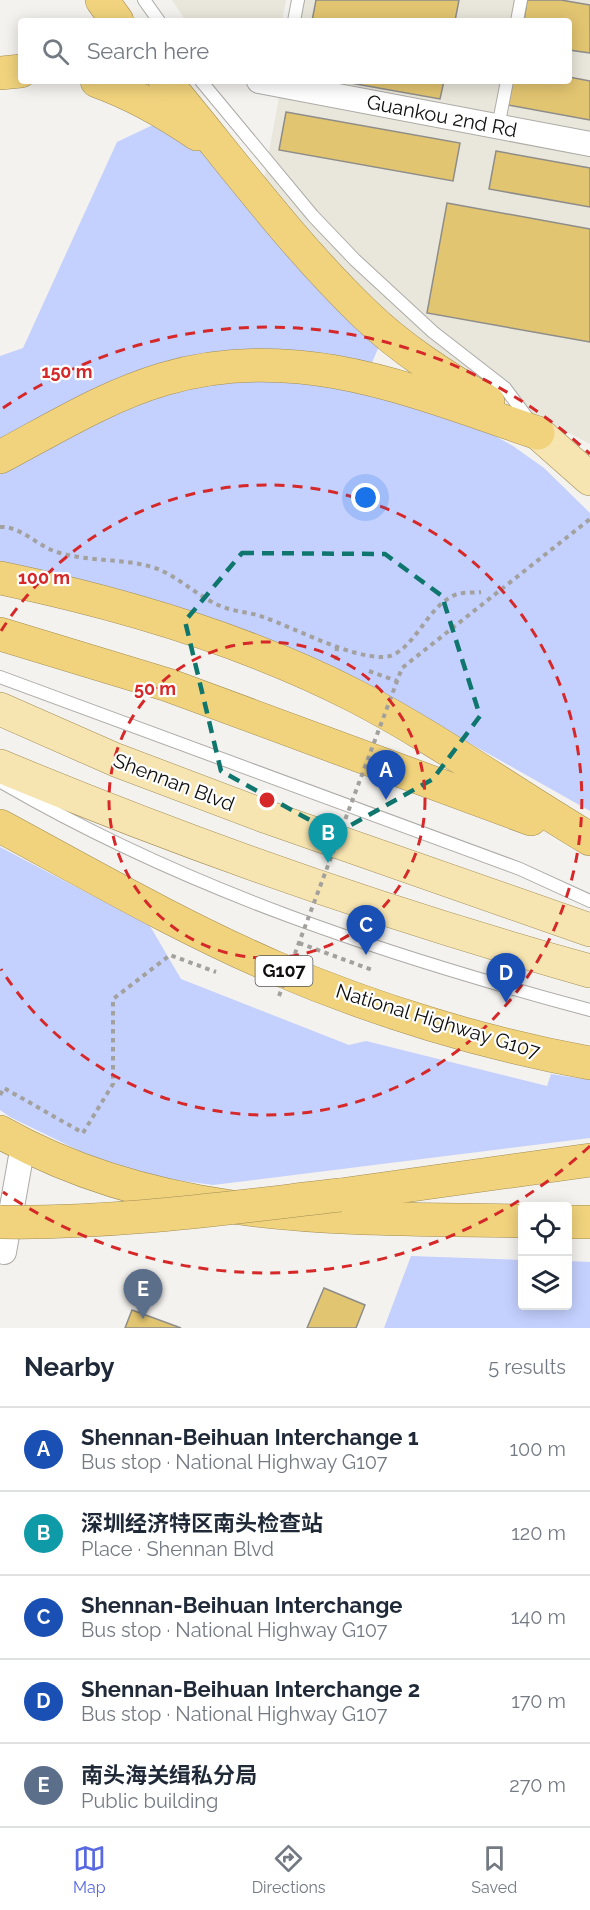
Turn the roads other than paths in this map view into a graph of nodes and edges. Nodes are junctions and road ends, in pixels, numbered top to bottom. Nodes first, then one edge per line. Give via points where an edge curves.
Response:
1 (102, 0) edge
2 (144, 0) edge
3 (298, 0) edge
4 (521, 0) edge
5 (115, 18) edge
6 (157, 18) edge
7 (295, 18) edge
8 (518, 18) edge
9 (18, 71) edge
10 (0, 73) edge
11 (105, 84) edge
12 (167, 84) edge
13 (203, 84) edge
14 (284, 84) edge
15 (506, 84) edge
16 (498, 127) junction
17 (590, 144) edge
18 (246, 180) junction
19 (538, 433) junction
20 (0, 457) edge
21 (590, 479) edge
22 (0, 578) edge
23 (0, 634) edge
24 (0, 677) edge
25 (0, 709) edge
26 (0, 766) edge
27 (0, 782) edge
28 (0, 826) edge
29 (590, 839) edge
30 (590, 845) edge
31 (520, 869) junction
32 (590, 890) edge
33 (590, 901) edge
34 (590, 930) edge
35 (590, 971) edge
36 (590, 1010) edge
37 (590, 1063) edge
38 (12, 1139) edge
39 (590, 1160) edge
40 (518, 1221) edge
41 (0, 1222) edge
42 (572, 1222) edge
43 (590, 1222) edge
44 (0, 1251) edge

1 - 5 highway
2 - 6 lane
3 - 7 lane
4 - 8 lane
9 - 10 highway
11 - 18 highway via 170,116 205,140
12 - 18 highway
13 - 19 lane via 348,253 433,332 506,388
14 - 16 street, Guankou 2nd Rd
15 - 16 lane
16 - 17 street, Guankou 2nd Rd
18 - 19 highway via 366,316 460,386
19 - 20 highway via 364,376 265,365 209,369 163,379 77,416
19 - 21 main road
22 - 29 highway via 72,594 218,639 345,692 437,742
23 - 30 highway via 168,685 474,796
24 - 31 lane
25 - 34 main road, Shennan Blvd via 106,756 267,817
26 - 35 main road via 303,882
27 - 36 lane via 123,848 272,910 444,969
28 - 37 highway, National Highway G107 / G107 via 276,968 428,1021
31 - 32 lane
31 - 33 lane
38 - 40 highway via 121,1185 200,1203 254,1211 379,1219
38 - 44 street via 4,1252
39 - 41 highway, bridge via 126,1220
42 - 43 highway

